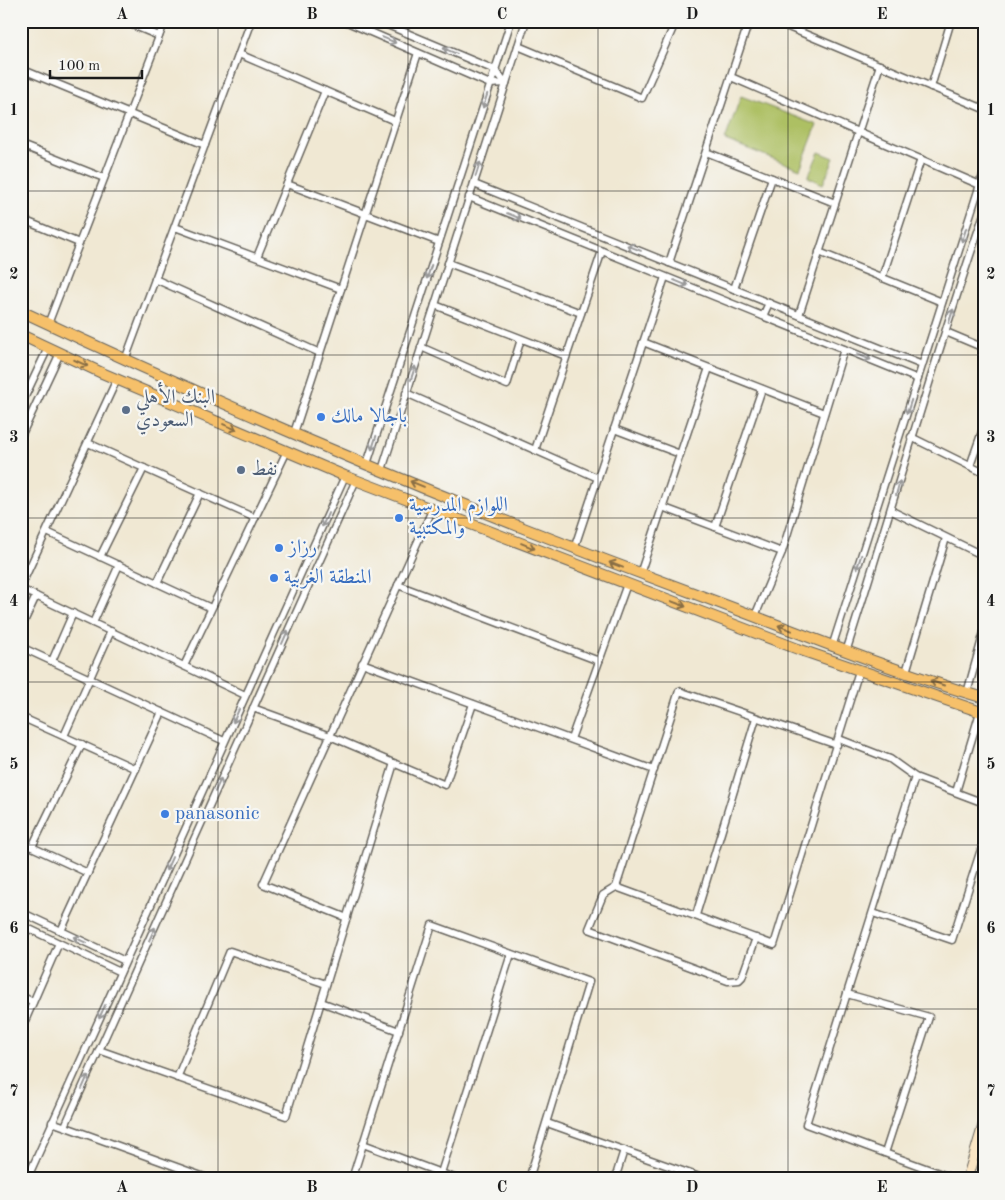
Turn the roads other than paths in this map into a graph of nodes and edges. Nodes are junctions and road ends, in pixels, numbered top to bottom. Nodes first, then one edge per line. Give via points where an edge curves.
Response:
1 (123, 21) edge
2 (165, 21) edge
3 (251, 21) edge
4 (345, 21) edge
5 (378, 21) edge
6 (510, 21) edge
7 (526, 21) edge
8 (676, 21) edge
9 (749, 21) edge
10 (774, 21) edge
11 (951, 21) edge
12 (159, 36) junction
13 (518, 46) junction
14 (418, 53) junction
15 (239, 54) junction
16 (880, 65) junction
17 (21, 69) edge
18 (495, 70) junction
19 (731, 77) junction
20 (506, 83) junction
21 (490, 84) junction
22 (931, 87) junction
23 (325, 91) junction
24 (984, 109) edge
25 (130, 113) junction
26 (395, 121) junction
27 (858, 132) junction
28 (21, 145) edge
29 (205, 145) junction
30 (706, 152) junction
31 (921, 159) junction
32 (984, 172) edge
33 (104, 178) junction
34 (772, 178) junction
35 (287, 184) junction
36 (474, 184) junction
37 (980, 185) junction
38 (469, 197) junction
39 (835, 203) junction
40 (365, 214) junction
41 (984, 214) edge
42 (21, 219) edge
43 (175, 227) junction
44 (980, 234) edge
45 (439, 242) junction
46 (79, 243) junction
47 (602, 251) junction
48 (819, 252) junction
49 (257, 258) junction
50 (448, 263) junction
51 (669, 263) junction
52 (665, 277) junction
53 (882, 278) junction
54 (155, 280) junction
55 (341, 289) junction
56 (734, 289) junction
57 (942, 302) junction
58 (768, 303) junction
59 (435, 305) junction
60 (21, 311) edge
61 (581, 313) junction
62 (799, 315) junction
63 (763, 316) junction
64 (48, 324) junction
65 (946, 332) junction
66 (21, 335) edge
67 (522, 339) junction
68 (643, 342) junction
69 (421, 346) junction
70 (48, 348) junction
71 (984, 348) edge
72 (844, 349) junction
73 (60, 353) junction
74 (320, 353) junction
75 (566, 356) junction
76 (125, 360) junction
77 (922, 365) junction
78 (709, 368) junction
79 (117, 379) junction
80 (918, 379) junction
81 (762, 388) junction
82 (406, 394) junction
83 (21, 405) edge
84 (824, 413) junction
85 (984, 426) edge
86 (614, 429) junction
87 (294, 433) junction
88 (21, 436) edge
89 (911, 437) junction
90 (88, 443) junction
91 (535, 450) junction
92 (287, 451) junction
93 (680, 454) junction
94 (368, 464) junction
95 (970, 466) junction
96 (144, 468) junction
97 (382, 470) junction
98 (984, 473) edge
99 (345, 476) junction
100 (598, 478) junction
101 (356, 480) junction
102 (200, 493) junction
103 (662, 507) junction
104 (433, 508) junction
105 (892, 511) junction
106 (255, 518) junction
107 (715, 527) junction
108 (47, 532) junction
109 (946, 538) junction
110 (574, 549) junction
111 (782, 552) junction
112 (984, 556) edge
113 (100, 557) junction
114 (119, 566) junction
115 (640, 574) junction
116 (157, 583) junction
117 (627, 584) junction
118 (398, 585) junction
119 (21, 588) edge
120 (36, 596) junction
121 (211, 608) junction
122 (73, 613) junction
123 (755, 616) junction
124 (93, 623) junction
125 (21, 628) edge
126 (111, 631) junction
127 (984, 632) edge
128 (21, 647) edge
129 (832, 647) junction
130 (846, 652) junction
131 (52, 661) junction
132 (599, 661) junction
133 (362, 663) junction
134 (184, 666) junction
135 (859, 671) junction
136 (906, 672) junction
137 (90, 679) junction
138 (967, 693) junction
139 (245, 695) junction
140 (984, 698) edge
141 (473, 704) junction
142 (253, 708) junction
143 (162, 712) junction
144 (982, 712) edge
145 (23, 718) edge
146 (756, 718) junction
147 (21, 726) edge
148 (64, 736) junction
149 (330, 736) junction
150 (571, 740) junction
151 (224, 741) junction
152 (838, 742) junction
153 (82, 744) junction
154 (394, 763) junction
155 (136, 769) junction
156 (654, 770) junction
157 (915, 777) junction
158 (956, 792) junction
159 (984, 803) edge
160 (984, 840) edge
161 (21, 842) edge
162 (32, 847) junction
163 (88, 872) junction
164 (616, 887) junction
165 (21, 912) edge
166 (873, 913) junction
167 (696, 916) junction
168 (347, 918) junction
169 (21, 925) edge
170 (61, 931) junction
171 (756, 938) junction
172 (59, 943) junction
173 (511, 954) junction
174 (124, 960) junction
175 (120, 972) junction
176 (326, 984) junction
177 (847, 994) junction
178 (21, 996) edge
179 (33, 1002) junction
180 (321, 1002) junction
181 (21, 1030) edge
182 (399, 1031) junction
183 (99, 1050) junction
184 (177, 1078) junction
185 (52, 1122) junction
186 (547, 1122) junction
187 (984, 1122) edge
188 (65, 1126) junction
189 (363, 1144) junction
190 (624, 1150) junction
191 (885, 1153) junction
192 (441, 1173) junction
193 (27, 1179) edge
194 (210, 1179) edge
195 (352, 1179) edge
196 (457, 1179) edge
197 (529, 1179) edge
198 (615, 1179) edge
199 (704, 1179) edge
200 (955, 1179) edge
201 (967, 1179) edge

1 - 12 street
2 - 12 street
3 - 15 street
4 -> 14 street
18 -> 5 street
6 - 18 street
7 - 13 street
8 - 13 street via 642,98
9 - 19 street
10 - 16 street
11 - 22 street
12 - 25 street
13 - 20 street
14 - 21 street
14 - 26 street
15 - 23 street
15 - 29 street
16 - 22 street
16 - 27 street
17 - 25 street
18 - 20 street
18 - 21 street
19 - 27 street
19 - 30 street
20 - 21 street
36 -> 20 street
21 -> 45 street
22 - 24 street
23 - 26 street
23 - 35 street
25 - 29 street
25 - 33 street
26 - 40 street
27 - 31 street
27 - 39 street
28 - 33 street
29 - 43 street
30 - 34 street
30 - 51 street
31 - 37 street
31 - 53 street
32 - 37 street
33 - 46 street
34 - 39 street
34 - 56 street
35 - 40 street
35 - 49 street
36 - 38 street
51 -> 36 street
37 -> 57 street
38 -> 47 street
38 - 50 street
39 - 48 street
40 - 45 street
40 - 55 street
41 - 44 street
42 - 46 street
43 - 49 street
43 - 54 street
65 -> 44 street
45 -> 94 street
46 - 64 street
47 - 52 street
47 - 61 street
48 - 53 street
48 - 62 street
49 - 55 street
50 - 59 street
50 - 61 street
51 - 56 street
52 -> 63 street
52 - 68 street
53 - 57 street
54 - 74 street
54 - 76 street
55 - 74 street
56 - 58 street
57 - 77 street
58 - 62 street
58 - 63 street
59 - 67 street
59 - 69 street
60 - 64 main road
61 - 75 street
62 - 77 street
63 - 72 street
64 - 76 main road
65 - 71 street
65 - 89 street
66 - 70 main road
67 - 69 street via 507,384
67 - 75 street
68 - 78 street
68 - 86 street
82 -> 69 street
70 - 73 main road
70 - 83 street
72 -> 80 street
72 - 84 street
73 -> 79 main road
73 - 88 street
74 - 87 street
75 - 91 street
76 - 87 main road
77 - 80 street
78 - 81 street
78 - 93 street
79 - 90 street
79 -> 92 main road
80 -> 129 street
81 - 84 street
81 - 107 street
82 - 91 street
82 - 97 street
84 - 111 street
85 - 95 street
86 - 93 street
86 - 100 street
87 - 94 main road
89 - 95 street
105 -> 89 street
90 - 96 street
90 - 108 street
91 - 100 street
92 - 99 main road
92 - 106 street
93 - 103 street
94 - 97 main road
95 - 98 street
96 - 102 street
96 - 113 street
110 -> 97 main road
99 - 101 main road
99 -> 139 street
100 - 110 street
101 - 104 main road
142 -> 101 street
102 - 106 street
102 - 116 street
103 - 107 street
103 - 115 street
104 -> 117 main road
104 - 118 street
105 - 109 street
105 - 130 street
106 - 121 street
107 - 111 street
108 - 113 street
108 - 119 street
109 - 112 street
109 - 136 street
115 -> 110 main road
111 - 123 street
113 - 114 street
114 - 116 street
114 - 124 street
115 - 123 main road
116 - 121 street
117 - 132 street
117 -> 135 main road
118 - 132 street
118 - 133 street
119 - 120 street
120 - 122 street
120 - 125 street
121 - 134 street
122 - 124 street
122 - 131 street
129 -> 123 main road
124 - 126 street
126 - 134 street
126 - 137 street
127 - 138 street
128 - 131 street
129 - 130 main road
130 - 136 main road
131 - 137 street
132 - 150 street
133 - 141 street
133 - 149 street
134 - 139 street
135 - 144 main road
135 - 152 street
138 -> 136 main road
137 - 143 street
137 - 148 street
138 - 140 main road
139 -> 151 street
141 - 150 street
141 - 154 street via 445,785
142 - 149 street
183 -> 142 street
143 - 151 street
143 - 155 street
144 - 158 street
145 - 147 street
145 - 148 street
146 - 152 street
146 - 156 street via 679,691
146 - 167 street
148 - 153 street
149 - 154 street
149 - 168 street via 263,884
150 - 156 street
151 -> 174 street
152 - 157 street via 890,759
152 - 171 street via 774,945
153 - 155 street
153 - 162 street
154 - 168 street
155 - 163 street
156 - 164 street
157 - 158 street
157 - 166 street
158 - 159 street
160 - 166 street via 952,940
161 - 162 street
162 - 163 street
163 - 170 street
164 - 167 street
164 - 171 street via 603,895 589,930 728,981 742,977
165 - 170 street
166 - 177 street
167 - 171 street
168 - 176 street
169 - 172 street
174 -> 170 street
172 - 175 street
172 - 179 street
173 - 182 street via 432,925
173 - 186 street via 589,982
173 - 192 street
174 - 175 street
175 -> 185 street
176 - 180 street
176 - 184 street via 230,951
177 - 191 street via 806,1124
177 - 191 street via 928,1018
178 - 179 street
179 - 181 street
180 - 182 street
180 - 184 street via 286,1116
182 - 189 street
183 - 184 street
188 -> 183 street
185 - 188 street
185 - 193 street
186 - 190 street
186 - 197 street
187 - 201 main road
188 - 194 street
189 - 192 street
189 - 195 street
190 - 198 street
190 - 199 street
191 - 200 street
192 - 196 street

